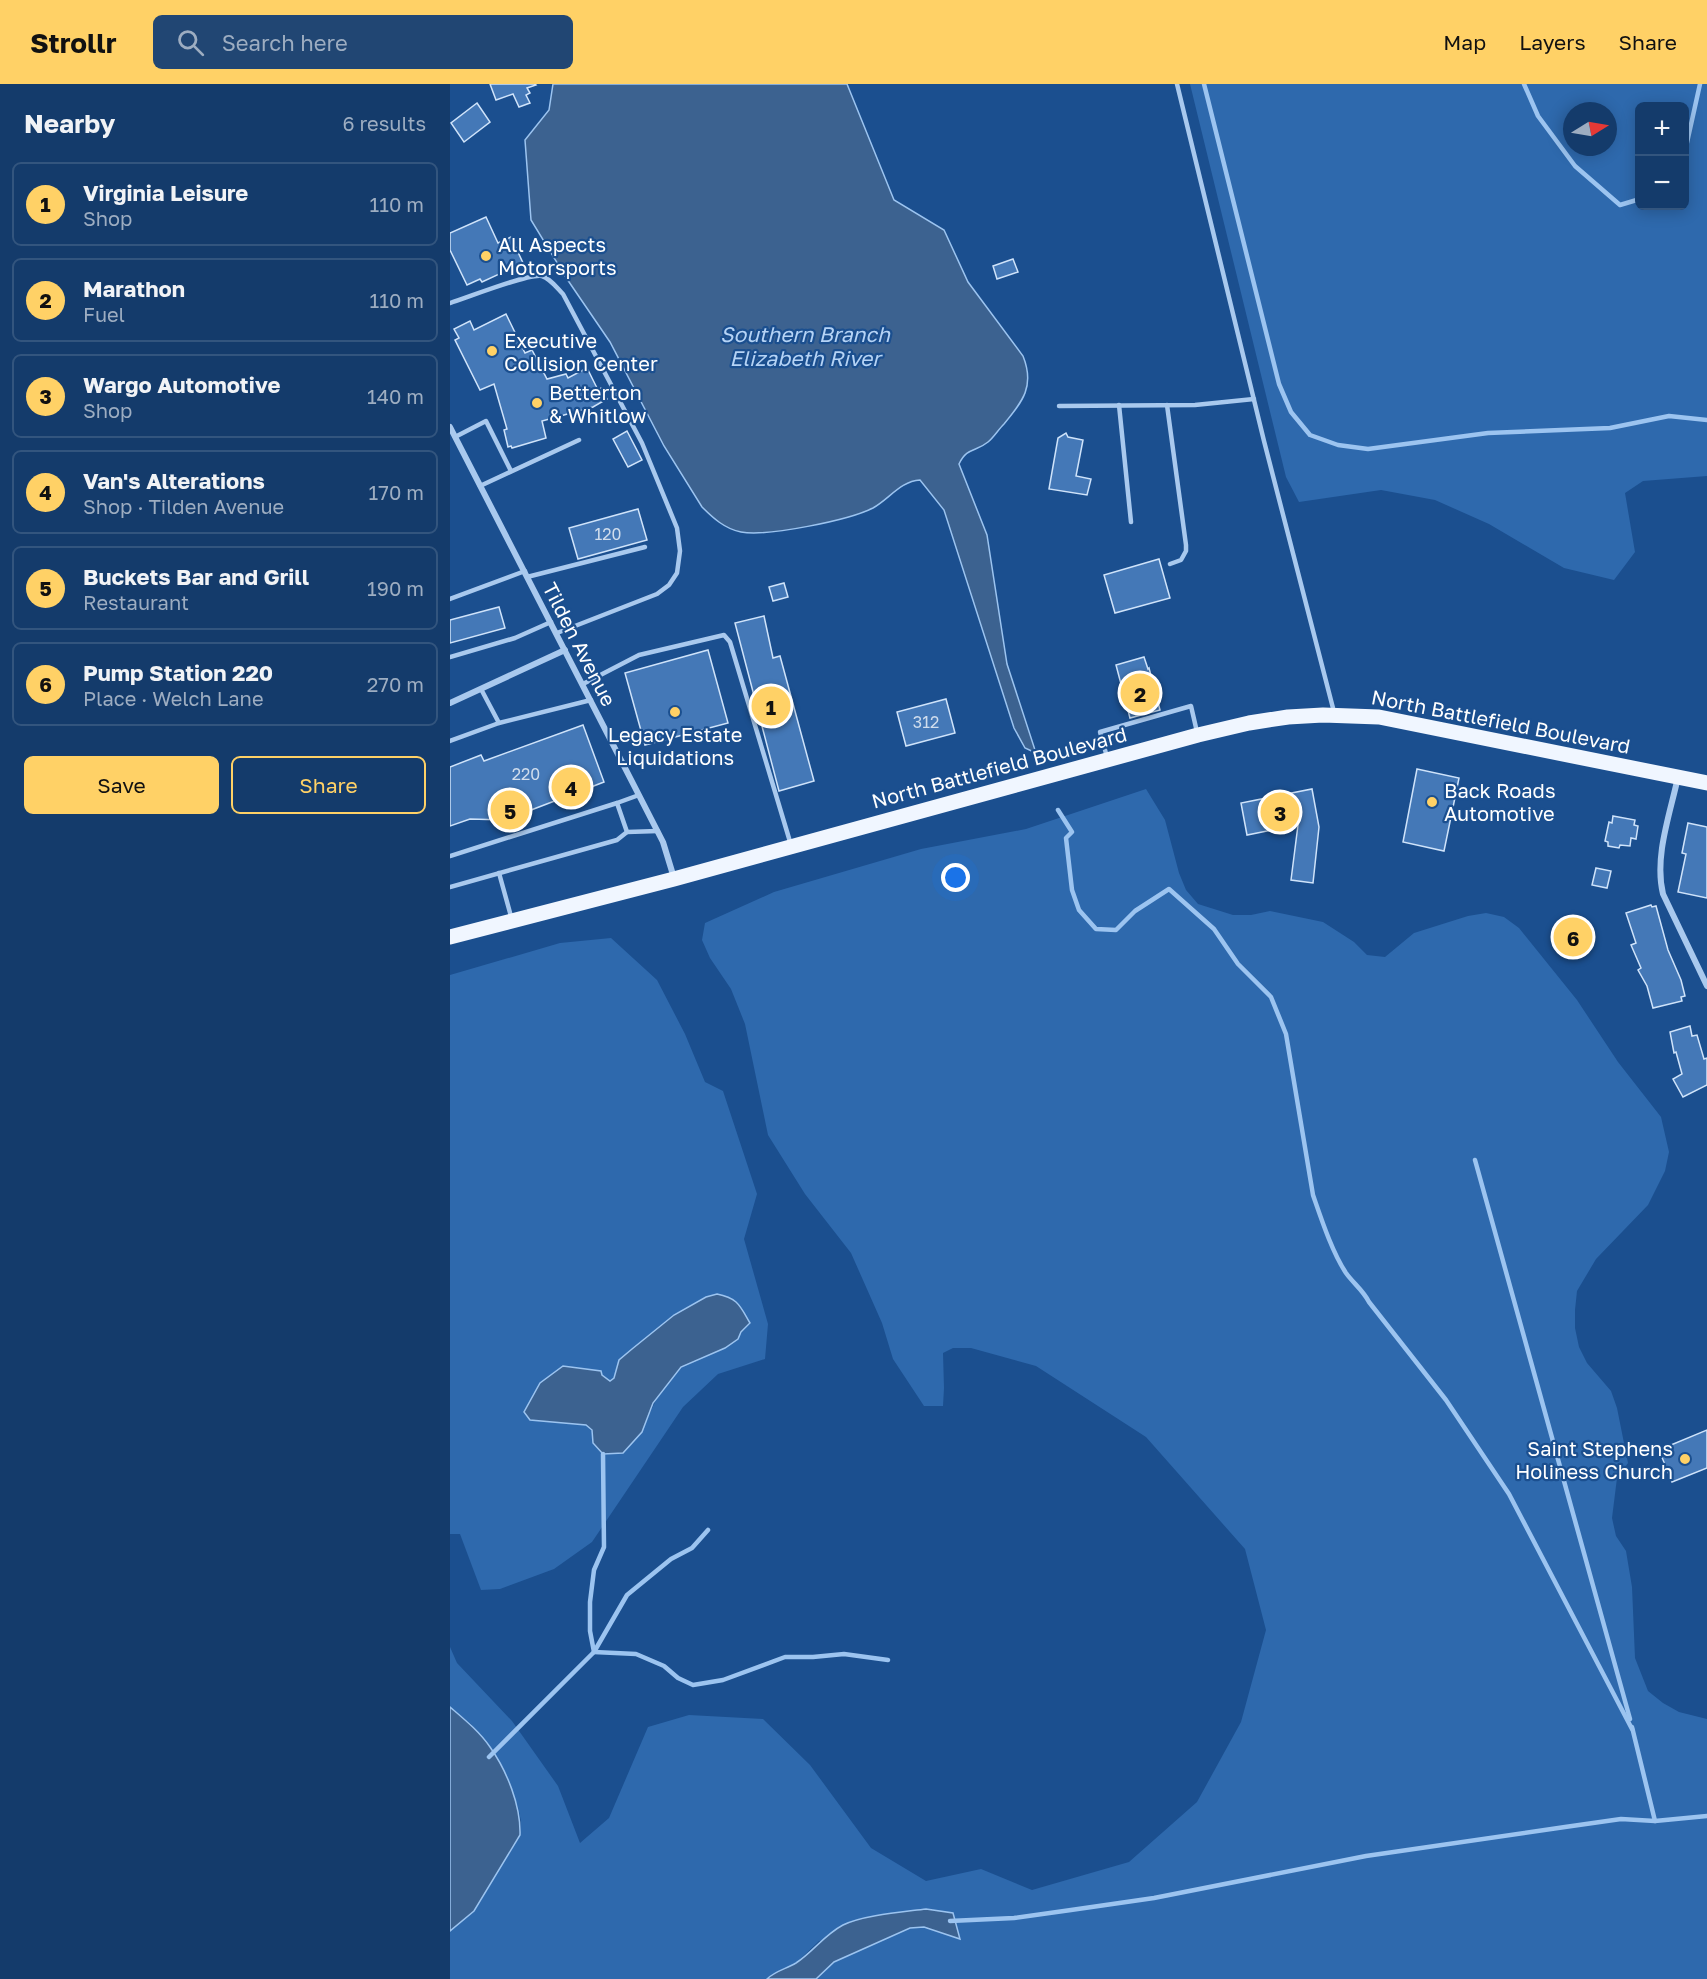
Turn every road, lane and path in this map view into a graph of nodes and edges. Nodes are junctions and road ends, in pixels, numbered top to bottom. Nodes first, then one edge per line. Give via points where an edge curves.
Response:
1 (1177, 84) edge
2 (450, 303) edge
3 (1254, 399) junction
4 (1119, 405) junction
5 (1167, 405) junction
6 (1059, 406) dead end
7 (450, 427) edge
8 (455, 437) junction
9 (579, 440) dead end
10 (512, 471) junction
11 (480, 486) junction
12 (1131, 522) dead end
13 (645, 547) dead end
14 (1170, 564) dead end
15 (526, 574) junction
16 (450, 599) edge
17 (551, 622) junction
18 (557, 633) junction
19 (565, 650) junction
20 (450, 657) edge
21 (583, 684) junction
22 (481, 689) junction
23 (591, 700) junction
24 (450, 703) edge
25 (1335, 715) junction
26 (499, 723) junction
27 (1198, 735) junction
28 (450, 741) edge
29 (1107, 760) junction
30 (1678, 777) junction
31 (1707, 783) edge
32 (639, 795) junction
33 (617, 803) junction
34 (658, 831) junction
35 (627, 832) junction
36 (792, 846) junction
37 (450, 856) edge
38 (499, 873) junction
39 (674, 879) junction
40 (450, 887) edge
41 (512, 921) junction
42 (450, 937) edge
43 (1707, 986) edge

1 - 3 lane
2 - 18 lane via 524,278 540,276 551,281 563,294 642,443 677,528 677,573 669,585 657,594
3 - 5 lane
3 - 25 lane
4 - 5 lane
4 - 6 lane
4 - 12 lane
5 - 14 lane via 1186,545 1181,560
7 - 8 street, Tilden Avenue
8 - 10 lane via 486,421
8 - 11 street, Tilden Avenue
9 - 10 lane
10 - 11 lane
11 - 15 street, Tilden Avenue
13 - 15 lane
15 - 16 lane
15 - 17 street, Tilden Avenue
17 - 18 street, Tilden Avenue
17 - 20 lane via 514,638
18 - 19 street, Tilden Avenue
19 - 21 street, Tilden Avenue
19 - 22 street
21 - 23 street, Tilden Avenue
21 - 36 lane via 639,654 724,635 730,642
22 - 24 street
22 - 26 lane
23 - 26 lane
23 - 32 street, Tilden Avenue
25 - 27 main road, North Battlefield Boulevard via 1278,719
25 - 30 main road, North Battlefield Boulevard via 1379,717
26 - 28 lane
27 - 29 main road, North Battlefield Boulevard
27 - 29 lane via 1191,706 1100,732
29 - 36 main road, North Battlefield Boulevard
30 - 31 main road, North Battlefield Boulevard
30 - 43 street via 1660,883
32 - 33 lane
32 - 34 street, Tilden Avenue
33 - 35 lane
33 - 37 lane
34 - 35 lane
34 - 39 street, Tilden Avenue
35 - 38 lane via 617,840
36 - 39 main road, North Battlefield Boulevard
38 - 40 lane
38 - 41 lane
39 - 41 main road, North Battlefield Boulevard
41 - 42 main road, North Battlefield Boulevard

